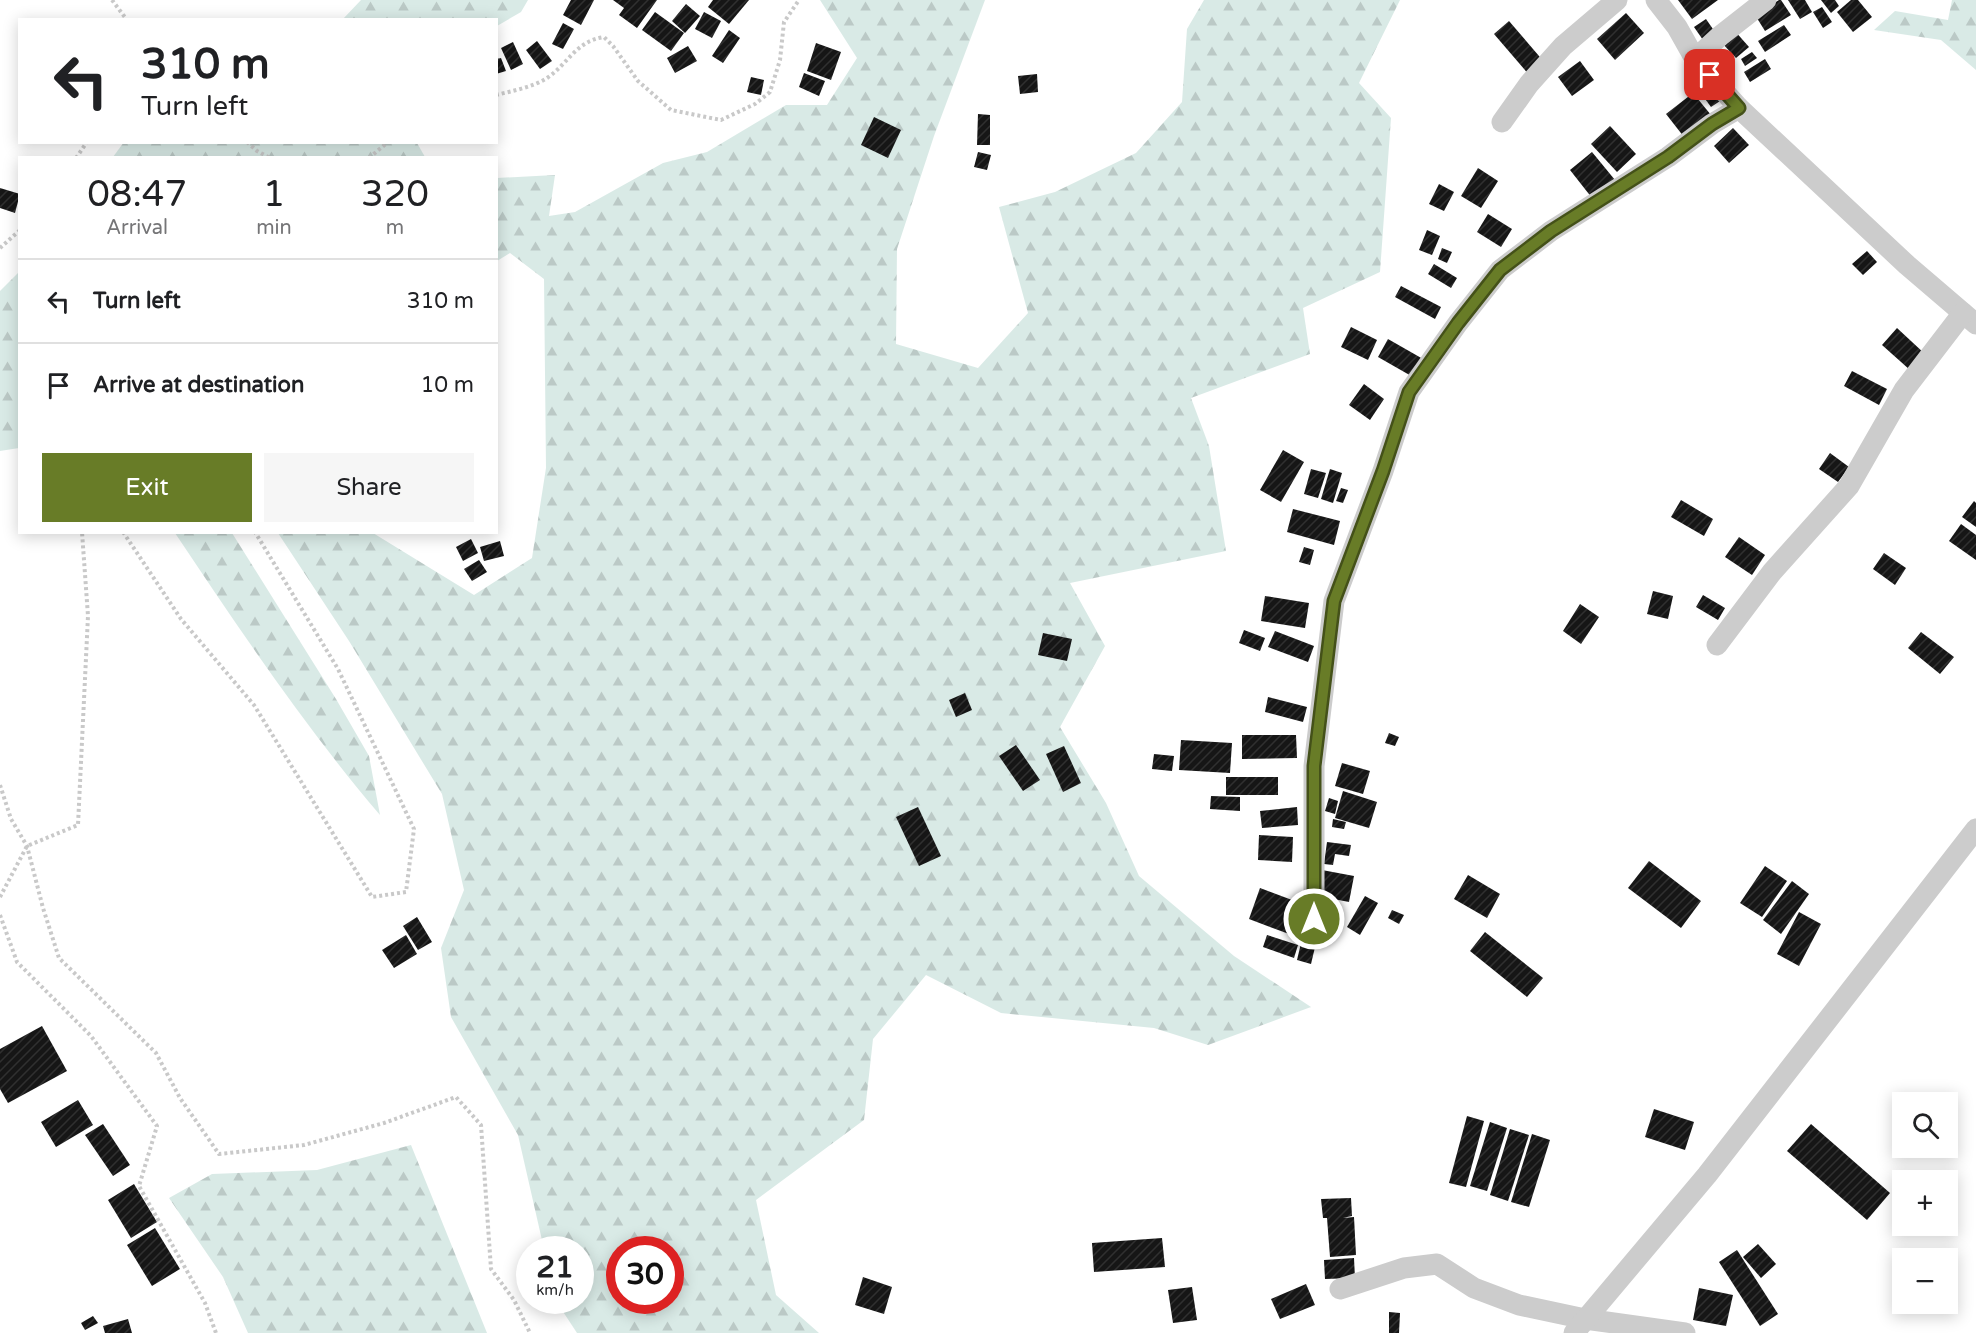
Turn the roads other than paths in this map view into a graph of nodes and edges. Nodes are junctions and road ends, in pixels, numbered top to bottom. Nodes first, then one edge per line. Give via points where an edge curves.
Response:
1 (1617, 0) edge
2 (1656, 0) edge
3 (1766, 0) edge
4 (1695, 59) junction
5 (1739, 108) junction
6 (1502, 122) dead end
7 (1969, 318) edge
8 (1717, 645) dead end
9 (1976, 829) edge
10 (1314, 919) dead end
11 (1340, 1289) dead end
12 (1579, 1326) edge
13 (1685, 1333) edge

1 - 6 street via 1563,46
2 - 4 street
3 - 4 street
4 - 5 street
5 - 7 street via 1907,266
5 - 10 street via 1551,231 1500,270 1409,392 1334,601 1314,766
7 - 8 street via 1904,390 1849,486 1772,572
9 - 12 street via 1707,1174
11 - 12 street via 1404,1268 1437,1264 1474,1288
12 - 13 street

